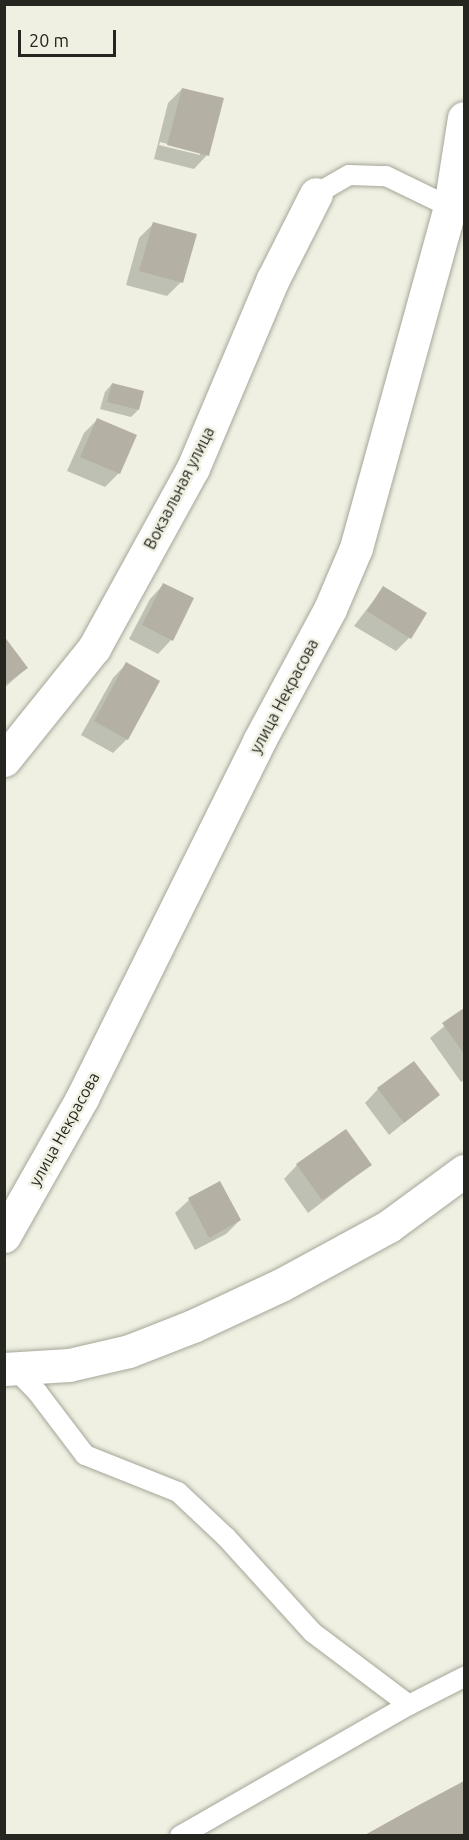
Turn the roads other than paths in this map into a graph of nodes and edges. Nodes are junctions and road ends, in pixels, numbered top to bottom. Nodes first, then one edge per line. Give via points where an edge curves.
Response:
1 (465, 118) edge
2 (316, 194) joint
3 (450, 207) junction
4 (4, 760) edge
5 (465, 1171) edge
6 (4, 1236) edge
7 (10, 1370) edge
8 (465, 1677) edge
9 (409, 1705) junction
10 (180, 1836) edge

1 - 3 main road, улица Некрасова
2 - 3 lane via 350,175 386,176
2 - 4 main road, Вокзальная улица via 273,279 193,468 94,648
3 - 6 main road, улица Некрасова via 356,548 330,609 259,741 82,1098
5 - 7 main road via 389,1226 281,1286 193,1326 129,1351 69,1365
7 - 9 lane via 85,1455 178,1492 226,1537 312,1632
8 - 9 lane
9 - 10 lane

